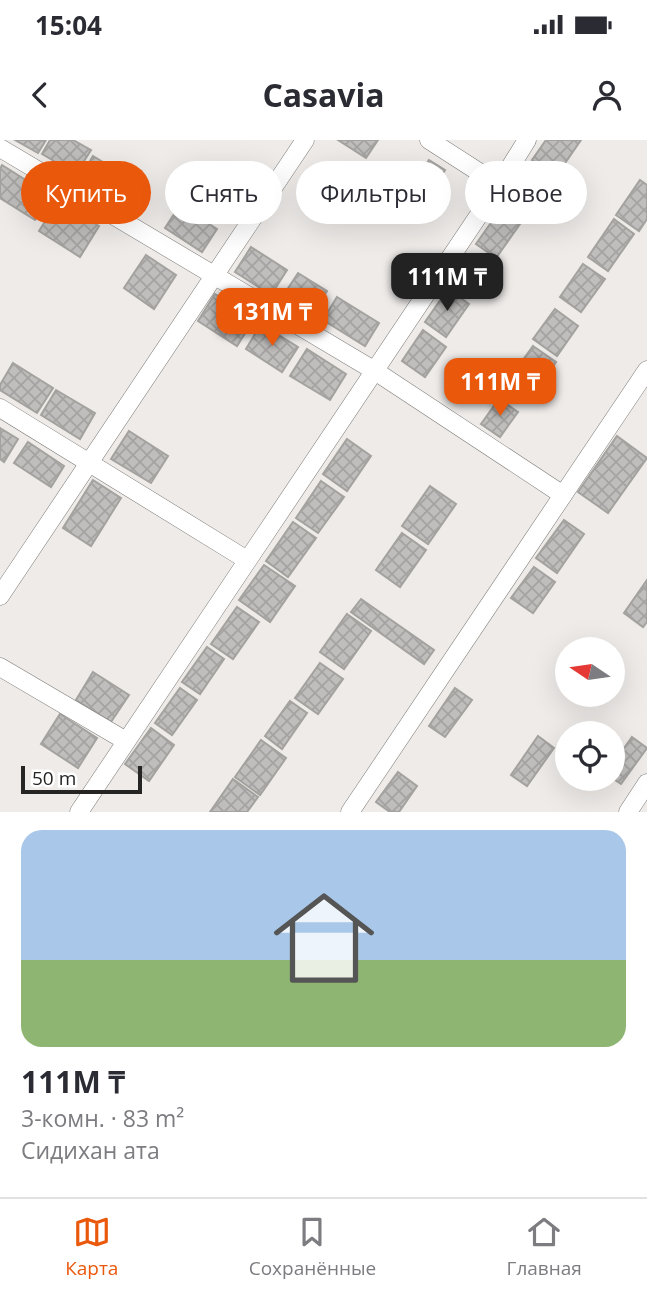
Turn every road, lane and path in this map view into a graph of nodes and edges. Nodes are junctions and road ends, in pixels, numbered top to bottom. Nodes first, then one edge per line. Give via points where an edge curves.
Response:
1 (305, 140) edge
2 (429, 140) edge
3 (527, 140) edge
4 (0, 148) edge
5 (514, 161) edge
6 (465, 163) edge
7 (473, 224) edge
8 (213, 275) junction
9 (647, 369) edge
10 (375, 371) junction
11 (0, 408) edge
12 (89, 461) junction
13 (563, 495) junction
14 (247, 560) junction
15 (0, 596) edge
16 (0, 667) edge
17 (126, 741) junction
18 (647, 783) edge
19 (79, 812) edge
20 (350, 812) edge
21 (628, 812) edge

1 - 8 street
2 - 6 street
3 - 5 street
4 - 8 street
7 - 10 street
8 - 10 street
8 - 12 street
9 - 13 street
10 - 13 street
10 - 14 street
11 - 12 street
12 - 14 street
12 - 15 street
13 - 20 street
14 - 17 street
16 - 17 street
17 - 19 street
18 - 21 street

